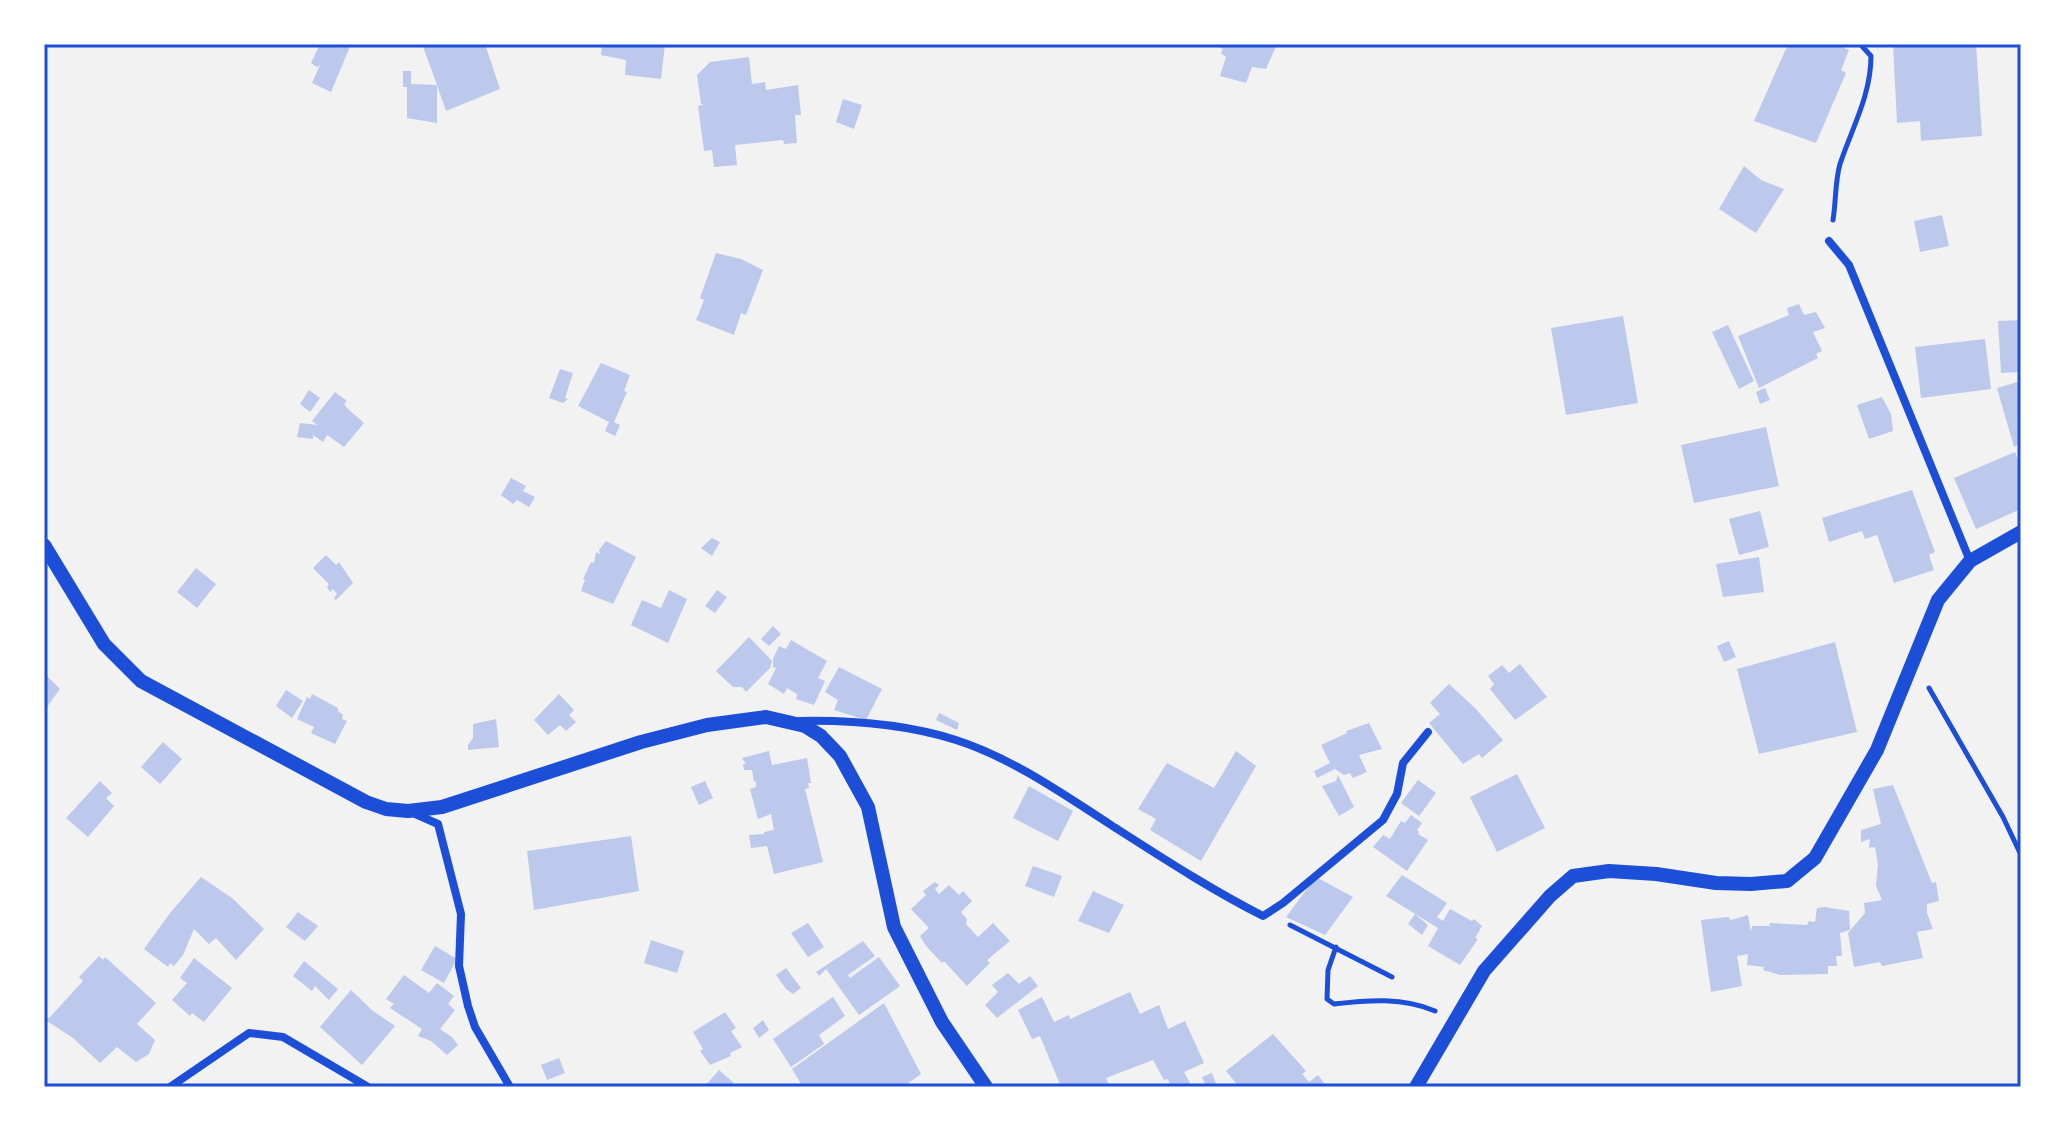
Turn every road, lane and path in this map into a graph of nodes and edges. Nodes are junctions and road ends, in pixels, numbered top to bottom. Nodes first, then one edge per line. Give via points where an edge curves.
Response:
1 (1860, 44) edge
2 (1829, 241) joint
3 (2021, 532) edge
4 (44, 545) edge
5 (1970, 561) junction
6 (1914, 654) junction
7 (787, 721) junction
8 (1428, 732) dead end
9 (408, 811) junction
10 (2021, 855) edge
11 (1278, 919) dead end
12 (1336, 947) junction
13 (1392, 977) dead end
14 (1440, 1013) dead end
15 (170, 1087) edge
16 (368, 1087) edge
17 (510, 1087) edge
18 (986, 1087) edge
19 (1416, 1087) edge

1 - 2 path via 1871,56 1871,76 1837,176
2 - 5 street via 1849,265
3 - 5 street
4 - 9 street via 104,644 141,681 366,802
5 - 6 street via 1938,600
6 - 10 path
6 - 19 street via 1877,750 1815,858 1787,881 1751,884 1609,871 1573,876 1484,971
7 - 8 street via 859,721 958,741 1059,791 1263,916 1383,820 1397,794 1403,763
7 - 9 street via 744,718 707,725 442,807
7 - 18 street via 821,736 851,773 868,807 894,927 942,1022
9 - 17 street via 438,824 461,914 459,966 468,1006
11 - 12 path
12 - 13 path
12 - 14 path via 1328,970 1327,999 1334,1004 1416,1002
15 - 16 street via 249,1033 283,1037

